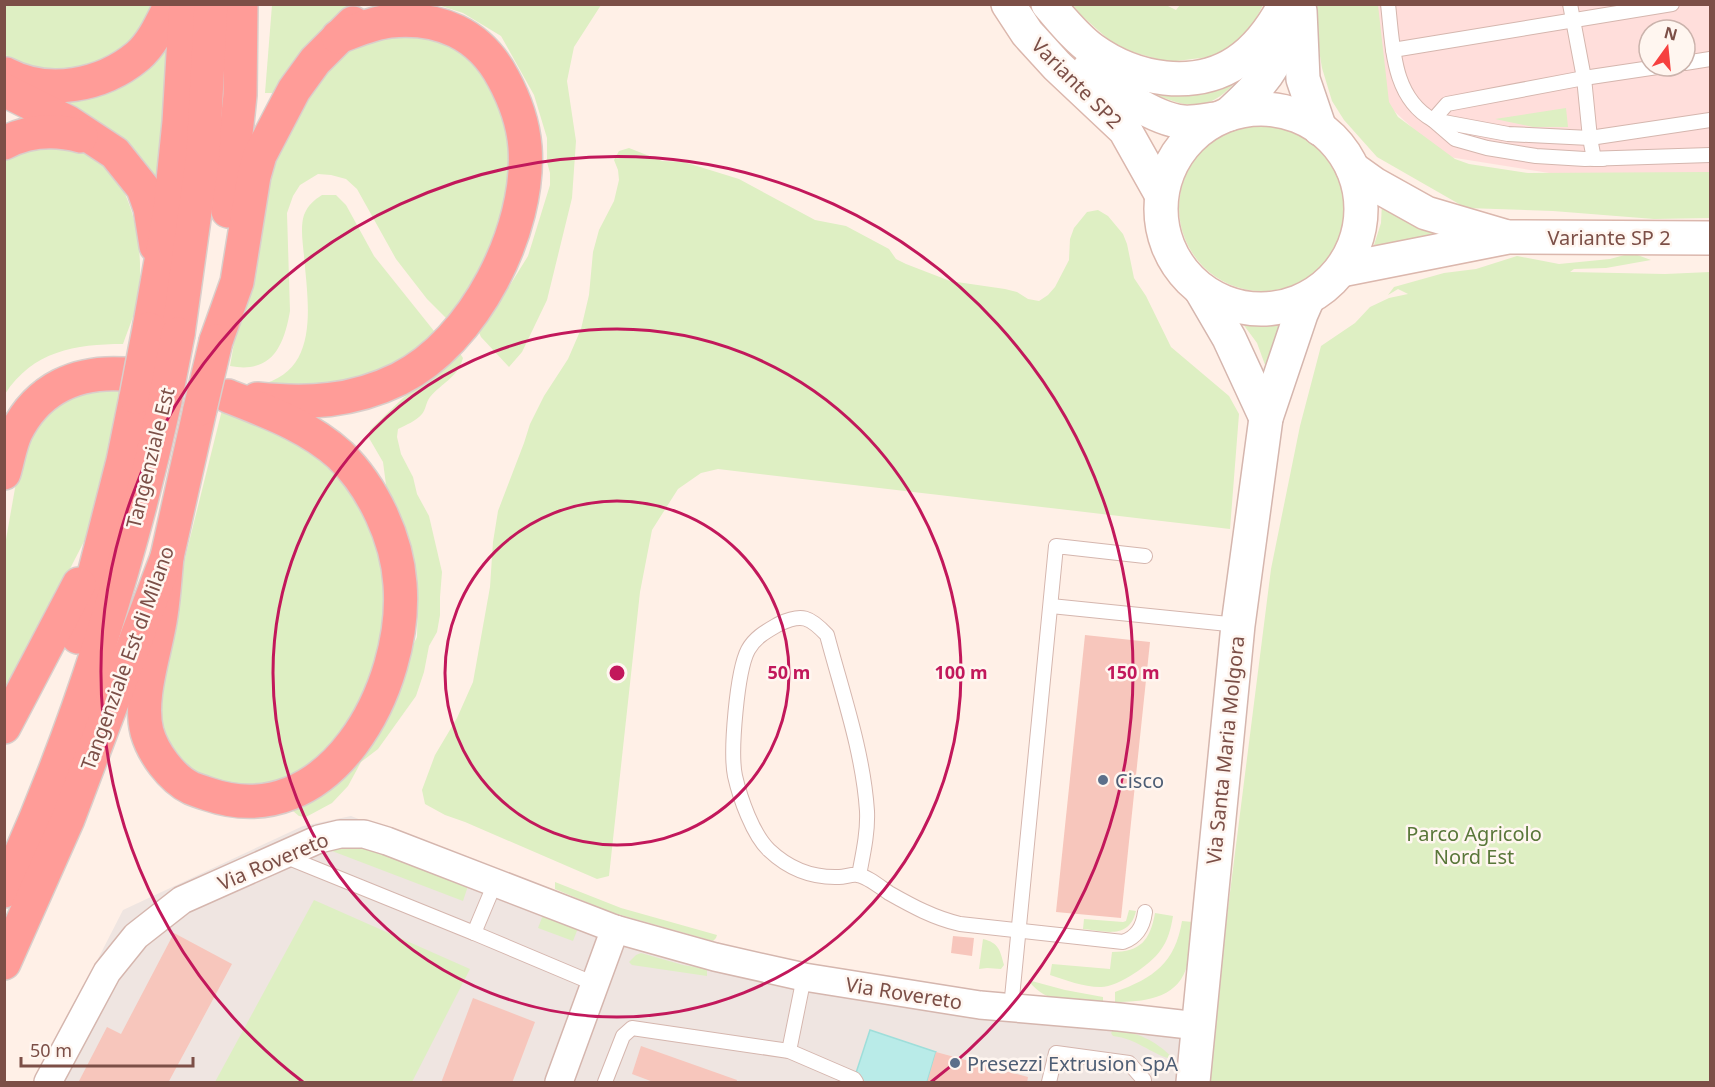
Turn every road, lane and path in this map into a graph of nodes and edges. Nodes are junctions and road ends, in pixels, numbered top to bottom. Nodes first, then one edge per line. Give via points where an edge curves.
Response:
1 (171, 4) edge
2 (186, 4) edge
3 (211, 4) edge
4 (241, 4) edge
5 (371, 4) edge
6 (1008, 4) edge
7 (1032, 4) edge
8 (1048, 4) edge
9 (1285, 4) edge
10 (1292, 4) edge
11 (1300, 4) edge
12 (1388, 4) edge
13 (1570, 4) edge
14 (1672, 4) edge
15 (1573, 21) junction
16 (338, 37) junction
17 (1393, 50) junction
18 (1637, 70) edge
19 (4, 73) edge
20 (1584, 78) junction
21 (4, 90) edge
22 (1223, 117) junction
23 (1433, 120) junction
24 (1710, 120) edge
25 (1320, 129) junction
26 (1590, 138) junction
27 (4, 143) edge
28 (115, 153) junction
29 (1710, 155) edge
30 (1353, 169) junction
31 (1161, 194) junction
32 (1508, 237) junction
33 (1710, 238) edge
34 (159, 265) junction
35 (1341, 270) junction
36 (1201, 290) junction
37 (1308, 298) junction
38 (164, 332) junction
39 (216, 341) junction
40 (142, 391) junction
41 (1266, 418) junction
42 (4, 473) edge
43 (105, 531) junction
44 (1145, 556) dead end
45 (167, 557) junction
46 (1051, 606) junction
47 (1238, 625) junction
48 (4, 727) edge
49 (282, 855) junction
50 (4, 859) edge
51 (859, 875) junction
52 (495, 883) junction
53 (4, 891) edge
54 (1145, 912) dead end
55 (615, 930) junction
56 (1018, 931) junction
57 (474, 933) junction
58 (4, 963) edge
59 (804, 977) junction
60 (595, 984) junction
61 (1011, 1008) junction
62 (1198, 1026) junction
63 (789, 1051) junction
64 (48, 1083) edge
65 (559, 1083) edge
66 (605, 1083) edge
67 (856, 1083) edge
68 (1049, 1083) edge
69 (1144, 1083) edge
70 (1193, 1083) edge

1 - 19 highway via 139,54 116,71 63,87 37,85
2 - 34 highway via 172,199
3 - 38 highway, Tangenziale Est via 203,153
4 - 39 highway via 240,95
5 - 16 highway
6 - 31 main road, Variante SP2 via 1027,33 1057,66 1125,130
7 - 22 main road, Variante SP2 via 1055,33 1113,90 1182,122
8 - 9 main road via 1107,59 1149,75 1185,80 1218,73 1245,57 1269,31
10 - 22 main road via 1272,66 1251,93
11 - 25 main road via 1303,79
12 - 17 lane
13 - 15 lane
14 - 15 lane
15 - 17 lane
15 - 20 lane
16 - 39 highway via 294,90 260,155 237,282
16 - 45 highway via 373,24 403,21 432,23 477,42 498,68 512,95 525,150 521,197 510,244 483,296 441,348 400,378 355,396 295,403 228,396 284,418 316,436 340,456 376,503 396,554 401,610 397,646 385,688 369,720 345,752 309,786 270,800 216,797 190,788 176,778 154,751 147,730 146,692
17 - 23 lane via 1404,92 1413,105
18 - 20 lane
20 - 23 lane via 1447,104
20 - 26 lane
21 - 28 highway via 68,122
22 - 25 main road via 1250,110 1271,110 1292,114
22 - 31 main road via 1197,132 1182,147
23 - 26 lane via 1508,134
23 - 29 lane via 1455,139 1536,156 1585,159
24 - 26 lane
25 - 30 main road
26 - 29 lane via 1594,159
27 - 28 highway via 40,131 64,132
28 - 34 highway via 143,188
30 - 32 main road, Variante SP 2 via 1426,213
30 - 35 main road via 1359,191 1360,224
31 - 36 main road via 1162,230 1168,248 1176,264
32 - 33 main road, Variante SP 2
32 - 35 main road, Variante SP 2
34 - 38 highway
35 - 37 main road
36 - 37 main road via 1233,306 1251,309 1287,306
36 - 41 main road via 1229,338
37 - 41 main road, Via Santa Maria Molgora
38 - 40 highway, Tangenziale Est, bridge
39 - 45 highway, Tangenziale Est di Milano, bridge
40 - 42 highway via 91,374 75,378 43,396 15,433
40 - 43 highway
40 - 53 highway, Tangenziale Est via 149,473 66,745
41 - 47 main road, Via Santa Maria Molgora
43 - 48 highway
43 - 50 highway via 89,602 54,719
44 - 46 lane via 1056,546
45 - 58 highway, Tangenziale Est di Milano via 68,819
46 - 47 lane
46 - 56 lane
47 - 62 main road, Via Santa Maria Molgora
49 - 52 street, Via Rovereto via 319,839 364,834
49 - 57 lane
49 - 64 street, Via Rovereto via 182,900 136,936 107,972
51 - 51 lane via 867,811 858,754 826,635 814,621 788,620 761,634 748,650 741,671 735,722 735,774 743,804 767,849 790,868 816,876
51 - 56 lane via 943,920
52 - 55 street, Via Rovereto
52 - 57 lane
54 - 56 lane via 1137,933 1123,942
55 - 59 street, Via Rovereto
55 - 60 street
56 - 61 lane
57 - 60 lane
59 - 61 street, Via Rovereto
59 - 63 lane
60 - 65 street
61 - 62 street, Via Rovereto
62 - 70 main road, Via Santa Maria Molgora
63 - 66 lane via 632,1028 623,1036
63 - 67 lane
68 - 69 lane via 1056,1053 1129,1063

